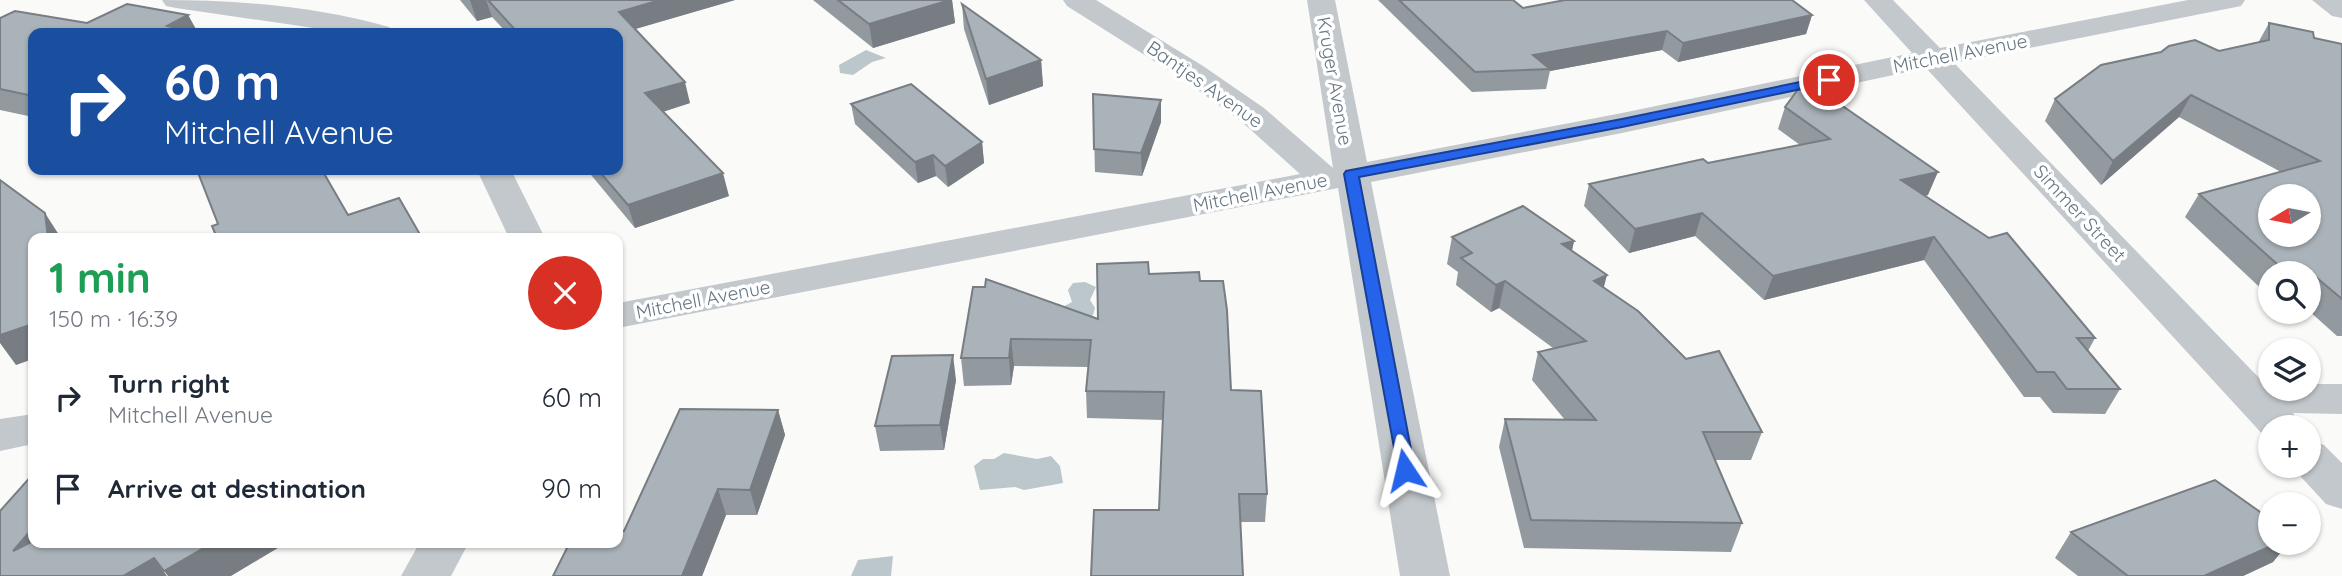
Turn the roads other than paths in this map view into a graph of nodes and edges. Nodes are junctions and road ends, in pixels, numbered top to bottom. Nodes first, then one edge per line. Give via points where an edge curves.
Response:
1 (176, 0) edge
2 (1077, 0) edge
3 (1321, 0) edge
4 (1878, 0) edge
5 (2231, 0) edge
6 (2326, 0) edge
7 (2342, 10) edge
8 (362, 28) edge
9 (1933, 58) junction
10 (496, 175) edge
11 (1338, 177) junction
12 (525, 233) edge
13 (623, 315) edge
14 (2342, 399) edge
15 (2267, 413) edge
16 (28, 430) edge
17 (0, 435) edge
18 (2321, 470) edge
19 (2342, 492) edge
20 (442, 548) edge
21 (426, 576) edge
22 (1425, 576) edge

1 - 8 street
2 - 11 street, Bantjes Avenue via 1192,72
3 - 11 street, Kruger Avenue
4 - 9 street, Simmer Street
5 - 9 street, Mitchell Avenue
6 - 7 street
9 - 11 street, Mitchell Avenue
9 - 15 street, Simmer Street
10 - 12 street
11 - 13 street, Mitchell Avenue
11 - 22 street, Kruger Avenue
14 - 15 street
16 - 17 street
18 - 19 street
20 - 21 street

